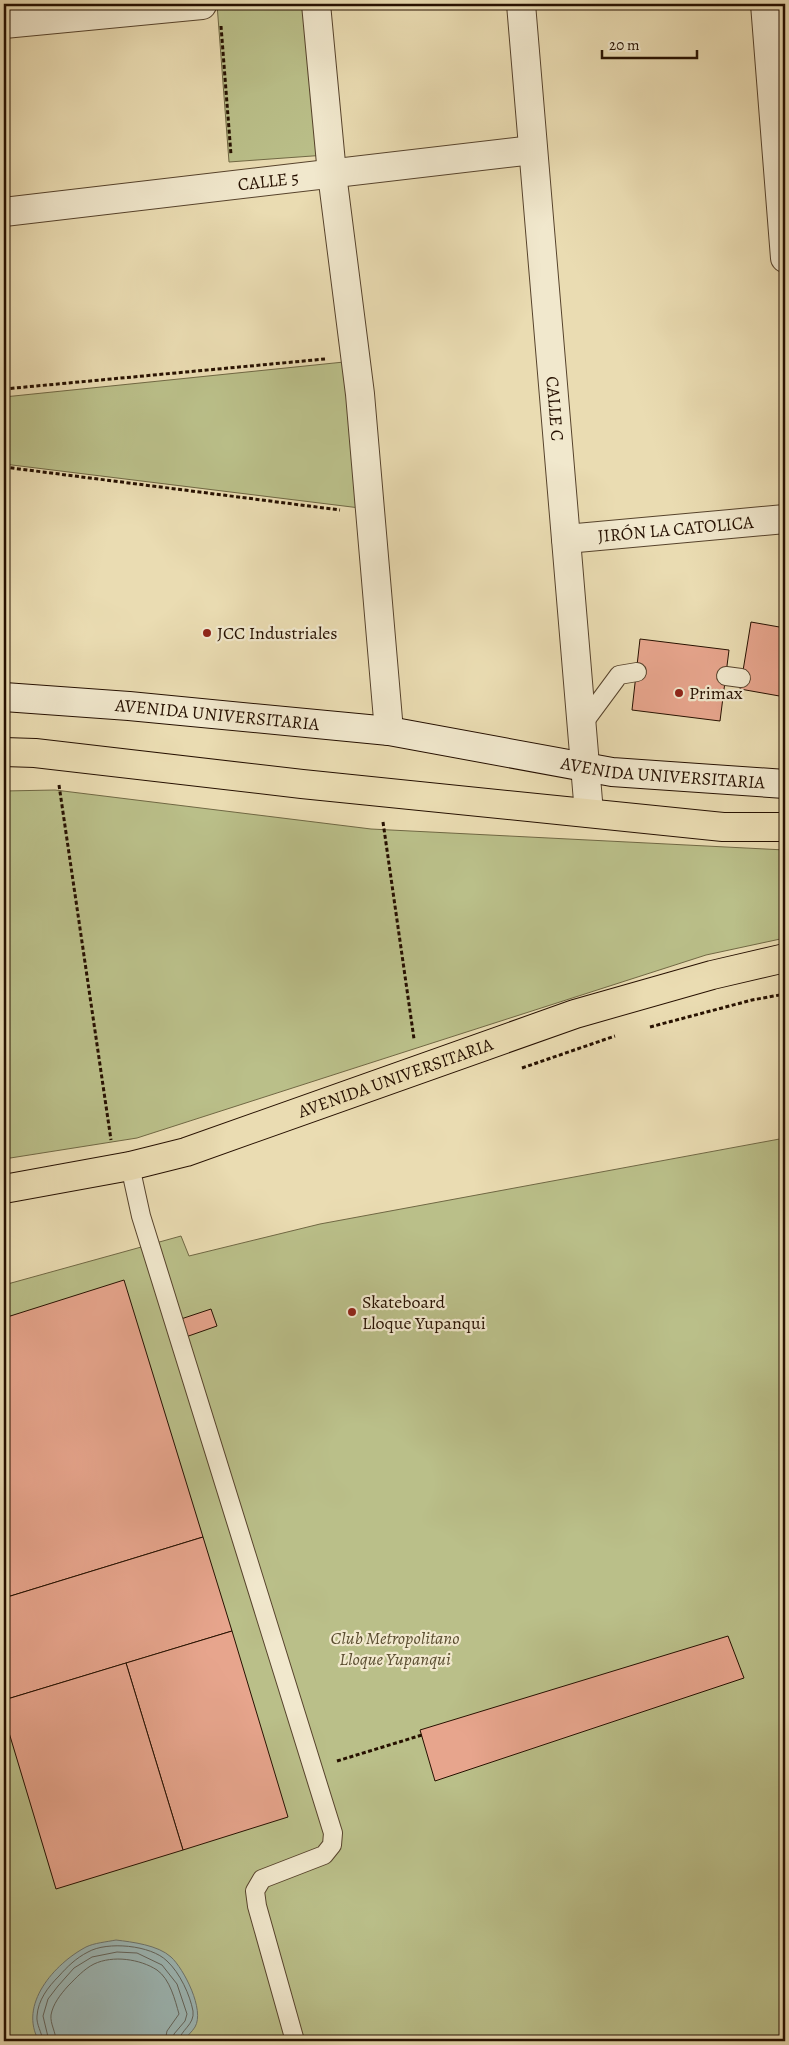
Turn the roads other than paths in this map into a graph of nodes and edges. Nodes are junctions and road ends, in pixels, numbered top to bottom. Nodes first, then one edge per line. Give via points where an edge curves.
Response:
1 (316, 4) edge
2 (521, 4) edge
3 (765, 4) edge
4 (212, 14) road end
5 (4, 24) edge
6 (779, 86) edge
7 (533, 150) junction
8 (332, 174) junction
9 (4, 212) edge
10 (785, 258) edge
11 (785, 519) edge
12 (566, 539) junction
13 (637, 672) dead end
14 (4, 697) edge
15 (582, 725) junction
16 (389, 731) junction
17 (4, 752) edge
18 (585, 767) junction
19 (785, 784) edge
20 (589, 813) junction
21 (785, 827) edge
22 (785, 958) edge
23 (123, 1168) junction
24 (4, 1189) edge
25 (295, 2041) edge

1 - 8 street
2 - 7 street, CALLE C
3 - 6 street
4 - 5 street
6 - 10 street
7 - 8 street, CALLE 5
7 - 12 street, CALLE C
8 - 9 street, CALLE 5
8 - 16 street via 355,356
11 - 12 street, JIRÓN LA CATOLICA
12 - 15 street, CALLE C
13 - 15 lane via 619,675
14 - 16 street, AVENIDA UNIVERSITARIA
15 - 18 street, CALLE C
16 - 18 street, AVENIDA UNIVERSITARIA
17 - 20 main road
18 - 19 street, AVENIDA UNIVERSITARIA via 612,772
18 - 20 street, CALLE C
20 - 21 main road via 723,827
22 - 23 main road, AVENIDA UNIVERSITARIA via 574,1014 186,1152
23 - 24 main road, AVENIDA UNIVERSITARIA
23 - 25 lane via 141,1216 333,1833 332,1845 324,1855 262,1879 255,1891

